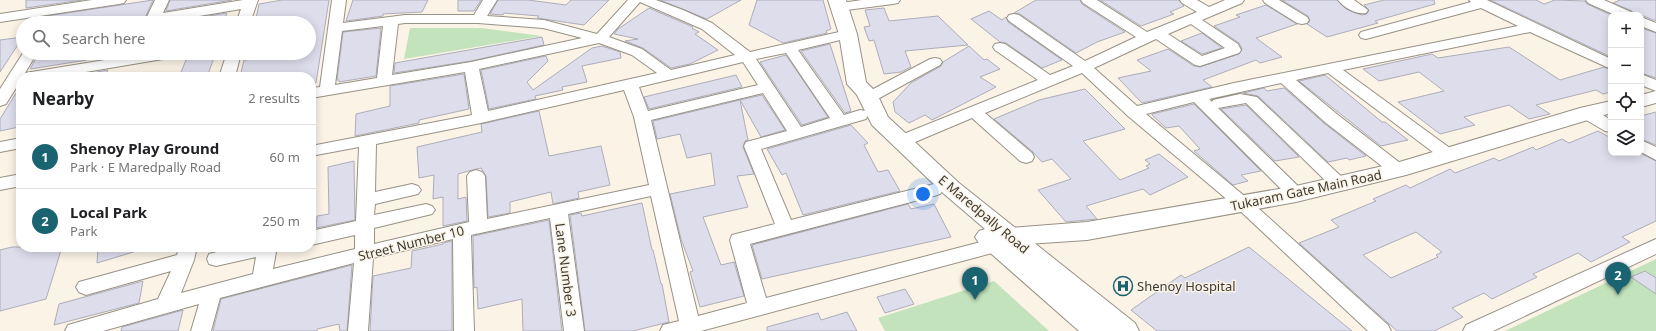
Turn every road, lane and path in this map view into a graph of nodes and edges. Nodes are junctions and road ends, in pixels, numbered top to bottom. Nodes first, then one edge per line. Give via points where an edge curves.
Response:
1 (119, 0) edge
2 (162, 0) edge
3 (339, 0) edge
4 (490, 0) edge
5 (642, 0) edge
6 (893, 0) edge
7 (1088, 0) edge
8 (1187, 0) edge
9 (1236, 0) edge
10 (1270, 0) edge
11 (1345, 0) edge
12 (1593, 0) edge
13 (1479, 1) edge
14 (250, 2) edge
15 (838, 4) edge
16 (58, 9) junction
17 (1361, 10) dead end
18 (1208, 12) junction
19 (1619, 12) edge
20 (54, 16) edge
21 (154, 16) edge
22 (178, 16) edge
23 (245, 16) edge
24 (0, 18) edge
25 (1014, 18) dead end
26 (478, 19) junction
27 (1192, 19) junction
28 (391, 20) junction
29 (1302, 20) dead end
30 (1644, 23) edge
31 (1532, 27) junction
32 (336, 28) junction
33 (1656, 28) edge
34 (848, 34) junction
35 (1151, 36) junction
36 (1366, 36) dead end
37 (600, 39) junction
38 (1000, 47) dead end
39 (790, 48) junction
40 (748, 58) junction
41 (26, 60) edge
42 (114, 60) edge
43 (232, 60) edge
44 (935, 62) dead end
45 (1608, 64) edge
46 (471, 66) junction
47 (1084, 68) junction
48 (1331, 68) junction
49 (20, 72) edge
50 (52, 72) edge
51 (228, 72) edge
52 (669, 75) junction
53 (1284, 78) junction
54 (16, 79) edge
55 (384, 80) junction
56 (1644, 80) edge
57 (1050, 82) junction
58 (630, 84) junction
59 (1656, 86) edge
60 (767, 87) junction
61 (327, 91) junction
62 (316, 92) edge
63 (1656, 97) edge
64 (1644, 100) edge
65 (0, 101) edge
66 (1203, 101) junction
67 (856, 104) junction
68 (1608, 109) edge
69 (1134, 112) junction
70 (1586, 113) junction
71 (642, 117) junction
72 (481, 118) junction
73 (972, 119) junction
74 (1608, 125) edge
75 (797, 133) junction
76 (368, 140) junction
77 (902, 141) junction
78 (16, 144) edge
79 (0, 147) edge
80 (1644, 147) edge
81 (316, 150) edge
82 (1656, 154) edge
83 (1448, 155) junction
84 (1026, 157) dead end
85 (1398, 170) junction
86 (476, 176) dead end
87 (16, 181) edge
88 (0, 184) edge
89 (1339, 184) junction
90 (658, 189) junction
91 (412, 190) dead end
92 (934, 190) junction
93 (1296, 194) junction
94 (366, 200) junction
95 (1242, 203) junction
96 (558, 209) junction
97 (426, 210) dead end
98 (365, 225) junction
99 (470, 228) junction
100 (786, 229) junction
101 (316, 237) edge
102 (1003, 241) junction
103 (1656, 246) edge
104 (247, 252) edge
105 (268, 252) edge
106 (187, 254) edge
107 (364, 254) junction
108 (216, 259) dead end
109 (261, 280) junction
110 (86, 287) dead end
111 (212, 292) junction
112 (166, 304) junction
113 (759, 308) junction
114 (690, 326) junction
115 (355, 330) edge
116 (75, 331) edge
117 (201, 331) edge
118 (464, 331) edge
119 (574, 331) edge
120 (670, 331) edge
121 (1097, 331) edge
122 (1126, 331) edge
123 (1381, 331) edge
124 (1473, 331) edge

1 - 16 street
2 - 21 street
3 - 32 street
4 - 26 street
5 - 37 street
5 - 40 street via 707,26
6 - 15 street
7 - 35 street
8 - 18 street
9 - 18 street
10 - 29 street
11 - 17 street
12 - 19 street
13 - 31 street
13 - 36 street
14 - 22 street
14 - 23 street
15 - 34 main road, E Maredpally Road
16 - 20 street
16 - 24 street
18 - 27 street
25 - 47 street
26 - 28 street
26 - 37 street via 544,24
27 - 35 street
27 - 35 street via 1234,50 1200,62
28 - 32 street
28 - 55 street
30 - 33 street
31 - 45 street
31 - 48 street
32 - 61 street
34 - 39 street
34 - 67 main road, E Maredpally Road
35 - 47 street
37 - 46 street
37 - 52 street via 637,52
38 - 57 street
39 - 40 street
39 - 67 street
40 - 52 street
40 - 60 street
41 - 49 street
42 - 50 street
43 - 51 street
44 - 67 street
46 - 55 street
46 - 72 street
47 - 57 street
47 - 69 street
48 - 53 street
48 - 83 street
52 - 58 street
53 - 66 street
53 - 85 street
54 - 65 street
55 - 61 street
56 - 59 street
57 - 73 street
58 - 71 street
58 - 72 street
60 - 71 street
60 - 75 street
61 - 62 street
63 - 64 main road
66 - 69 street
66 - 89 street via 1246,98 1251,100
66 - 93 street
67 - 75 street
67 - 77 main road, E Maredpally Road via 880,120
67 - 92 main road, E Maredpally Road via 866,124 908,168
68 - 70 main road, Tukaram Gate Main Road
69 - 95 street
70 - 74 street
70 - 83 main road, Tukaram Gate Main Road
71 - 90 street
72 - 76 street
73 - 77 street
73 - 84 street
75 - 100 street via 752,146
76 - 81 street
76 - 94 street
77 - 102 main road, E Maredpally Road
78 - 79 street
80 - 82 street
83 - 85 main road, Tukaram Gate Main Road
85 - 89 main road, Tukaram Gate Main Road
86 - 99 street
87 - 88 street
89 - 93 main road, Tukaram Gate Main Road
90 - 96 street, Street Number 10
90 - 114 street
91 - 94 street
92 - 100 street
92 - 102 main road, E Maredpally Road
93 - 95 main road, Tukaram Gate Main Road
94 - 98 street
95 - 102 main road, Tukaram Gate Main Road via 1087,231
95 - 123 street
96 - 99 street, Street Number 10
96 - 119 street, Lane Number 3
97 - 98 street
98 - 101 street
98 - 107 street
99 - 107 street, Street Number 10
99 - 118 street
100 - 113 street via 740,240
102 - 113 street
102 - 121 main road, E Maredpally Road
102 - 122 main road, E Maredpally Road
103 - 124 street
104 - 108 street
105 - 109 street
106 - 110 street
106 - 112 street
107 - 109 street, Street Number 10
107 - 115 street
109 - 111 street, Street Number 10
111 - 112 street, Street Number 10
111 - 117 street
112 - 116 street, Street Number 10
113 - 114 street
114 - 120 street

